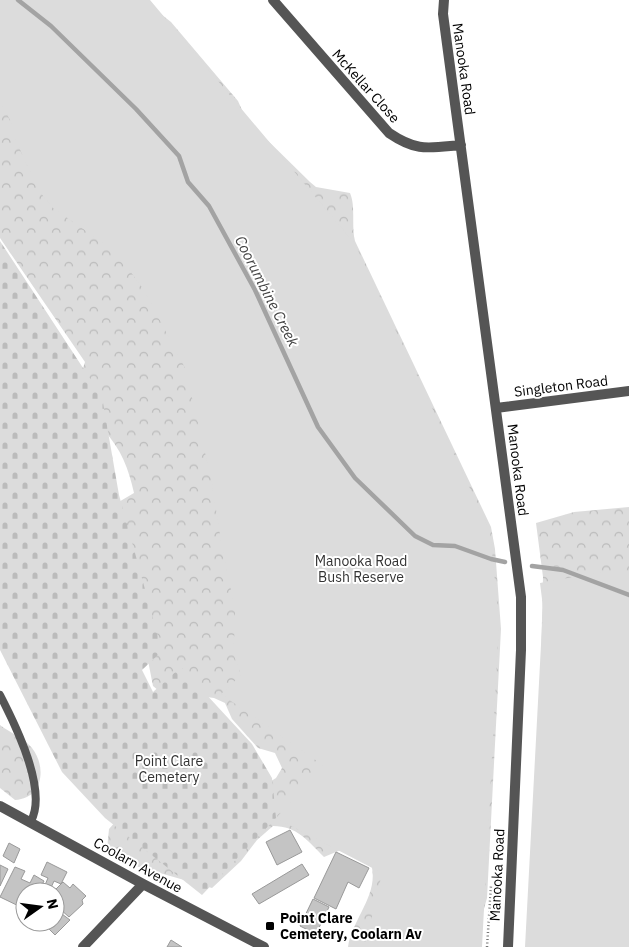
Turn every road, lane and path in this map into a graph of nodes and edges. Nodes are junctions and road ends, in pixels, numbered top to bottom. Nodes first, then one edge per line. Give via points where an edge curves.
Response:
1 (274, 0) edge
2 (444, 0) edge
3 (461, 145) junction
4 (629, 391) edge
5 (496, 408) junction
6 (0, 695) edge
7 (0, 806) edge
8 (31, 821) junction
9 (143, 884) junction
10 (491, 886) dead end
11 (83, 947) edge
12 (264, 947) edge
13 (487, 947) edge
14 (508, 947) edge

1 - 3 street, McKellar Close via 388,133 408,146
2 - 3 street, Manooka Road via 442,14
3 - 5 street, Manooka Road
4 - 5 street, Singleton Road
5 - 14 street, Manooka Road via 521,596
6 - 8 lane via 29,762 36,804
7 - 8 street, Coolarn Avenue
8 - 9 street, Coolarn Avenue
9 - 11 street
9 - 12 street, Coolarn Avenue
10 - 13 path

